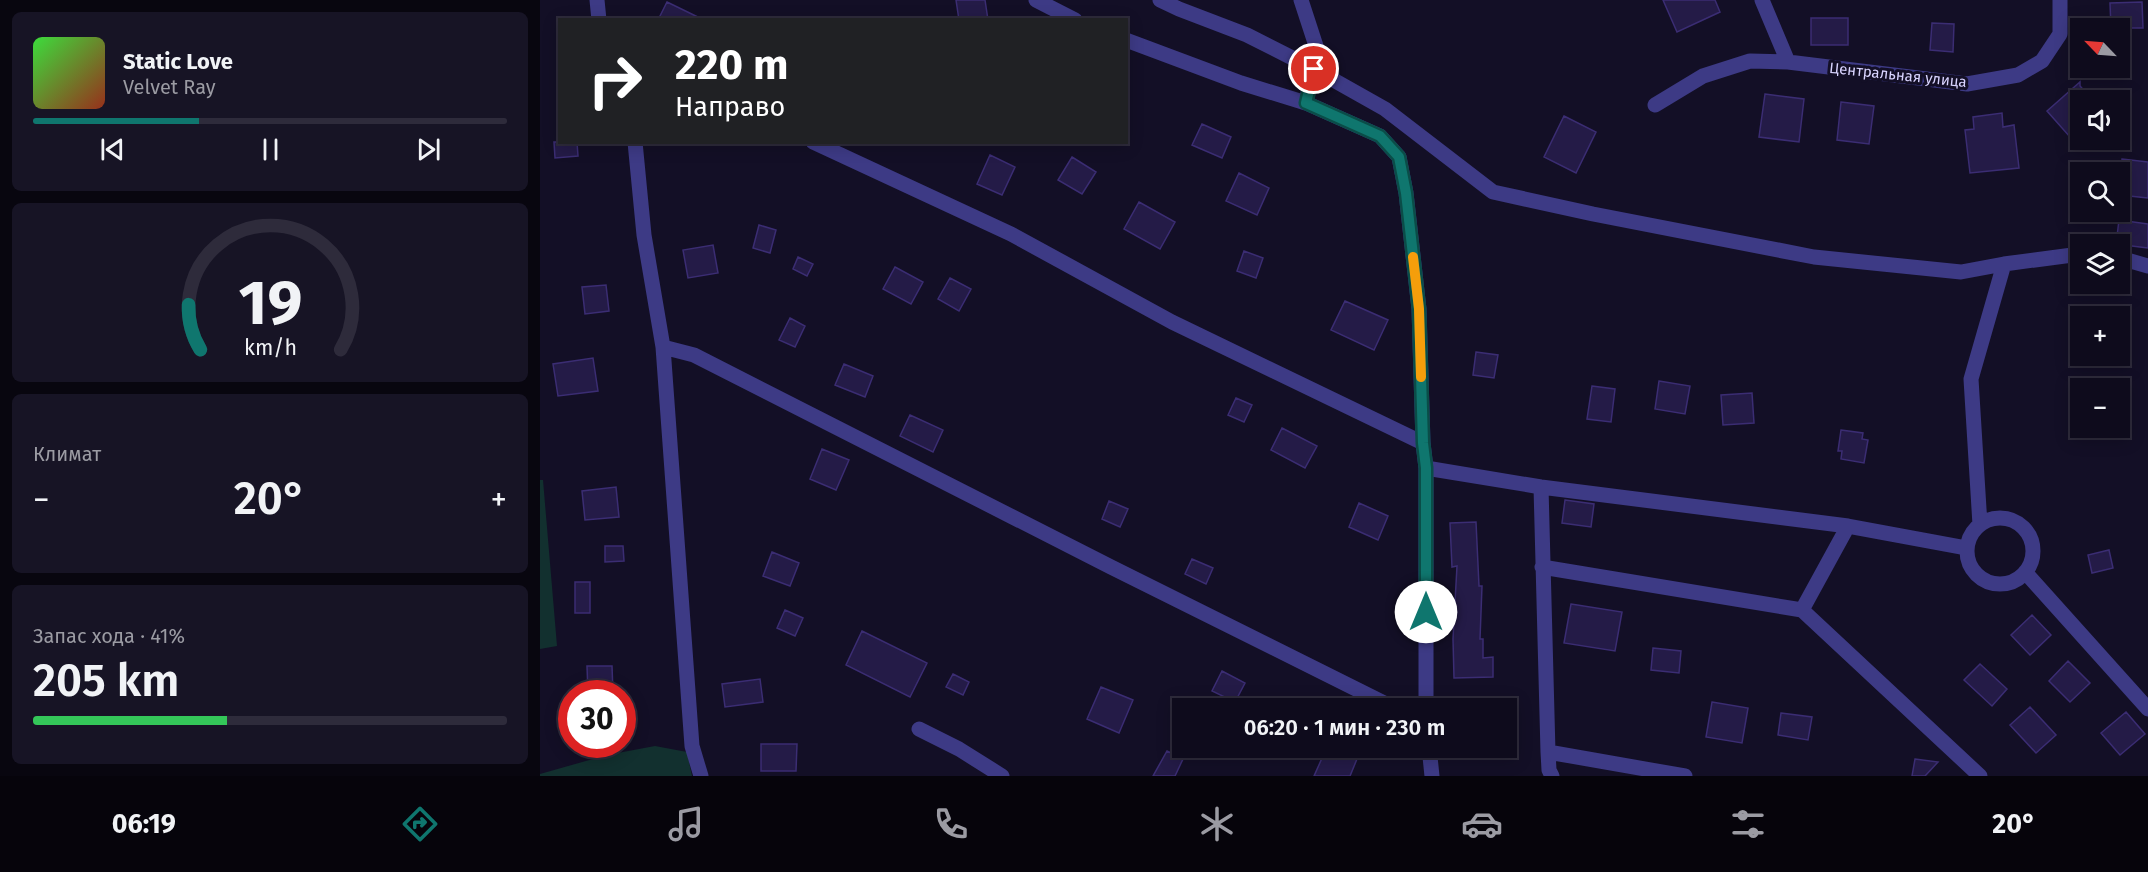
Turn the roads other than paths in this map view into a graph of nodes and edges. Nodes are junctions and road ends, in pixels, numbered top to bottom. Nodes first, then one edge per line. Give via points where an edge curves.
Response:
1 (597, 0) edge
2 (1036, 0) edge
3 (1160, 0) edge
4 (1301, 0) edge
5 (1762, 0) edge
6 (2060, 0) edge
7 (599, 18) edge
8 (1071, 18) edge
9 (1128, 41) edge
10 (1788, 62) junction
11 (1314, 69) junction
12 (1306, 103) junction
13 (1655, 105) dead end
14 (635, 144) edge
15 (817, 144) edge
16 (2070, 255) edge
17 (2130, 261) edge
18 (2004, 264) junction
19 (2148, 266) edge
20 (663, 347) junction
21 (1423, 443) junction
22 (1426, 468) junction
23 (1541, 487) junction
24 (1980, 525) junction
25 (1848, 526) junction
26 (1967, 548) junction
27 (1542, 567) junction
28 (2025, 572) junction
29 (1802, 610) junction
30 (1374, 698) edge
31 (1426, 698) edge
32 (2148, 709) edge
33 (919, 729) dead end
34 (1548, 752) junction
35 (1430, 758) edge
36 (700, 776) edge
37 (1002, 776) edge
38 (1432, 776) edge
39 (1552, 776) edge
40 (1685, 776) edge
41 (1980, 776) edge

1 - 7 street
2 - 8 street
3 - 11 street via 1247,35
4 - 11 street via 1317,49
5 - 10 street
6 - 10 street, Центральная улица via 2060,34 2042,61 2018,75 1967,84
9 - 12 street
10 - 13 street, Центральная улица via 1750,61 1703,76
11 - 12 street
11 - 18 street via 1386,109 1493,192 1814,257 1961,272
12 - 21 street via 1380,136 1399,157 1419,309
14 - 20 street via 644,235
15 - 21 street via 1011,234 1172,322
16 - 18 street
17 - 19 street
18 - 24 street via 1971,379
20 - 30 street via 704,360
20 - 36 street via 692,746
21 - 22 street
22 - 23 street
22 - 31 street
23 - 25 street
23 - 27 street
24 - 26 street
24 - 28 street via 2000,518 2027,532 2032,553
25 - 26 street
25 - 29 street
26 - 28 street via 1971,568 1987,581 2007,583
27 - 29 street
27 - 34 street
28 - 32 street
29 - 41 street
33 - 37 street
34 - 39 street
34 - 40 street
35 - 38 street

